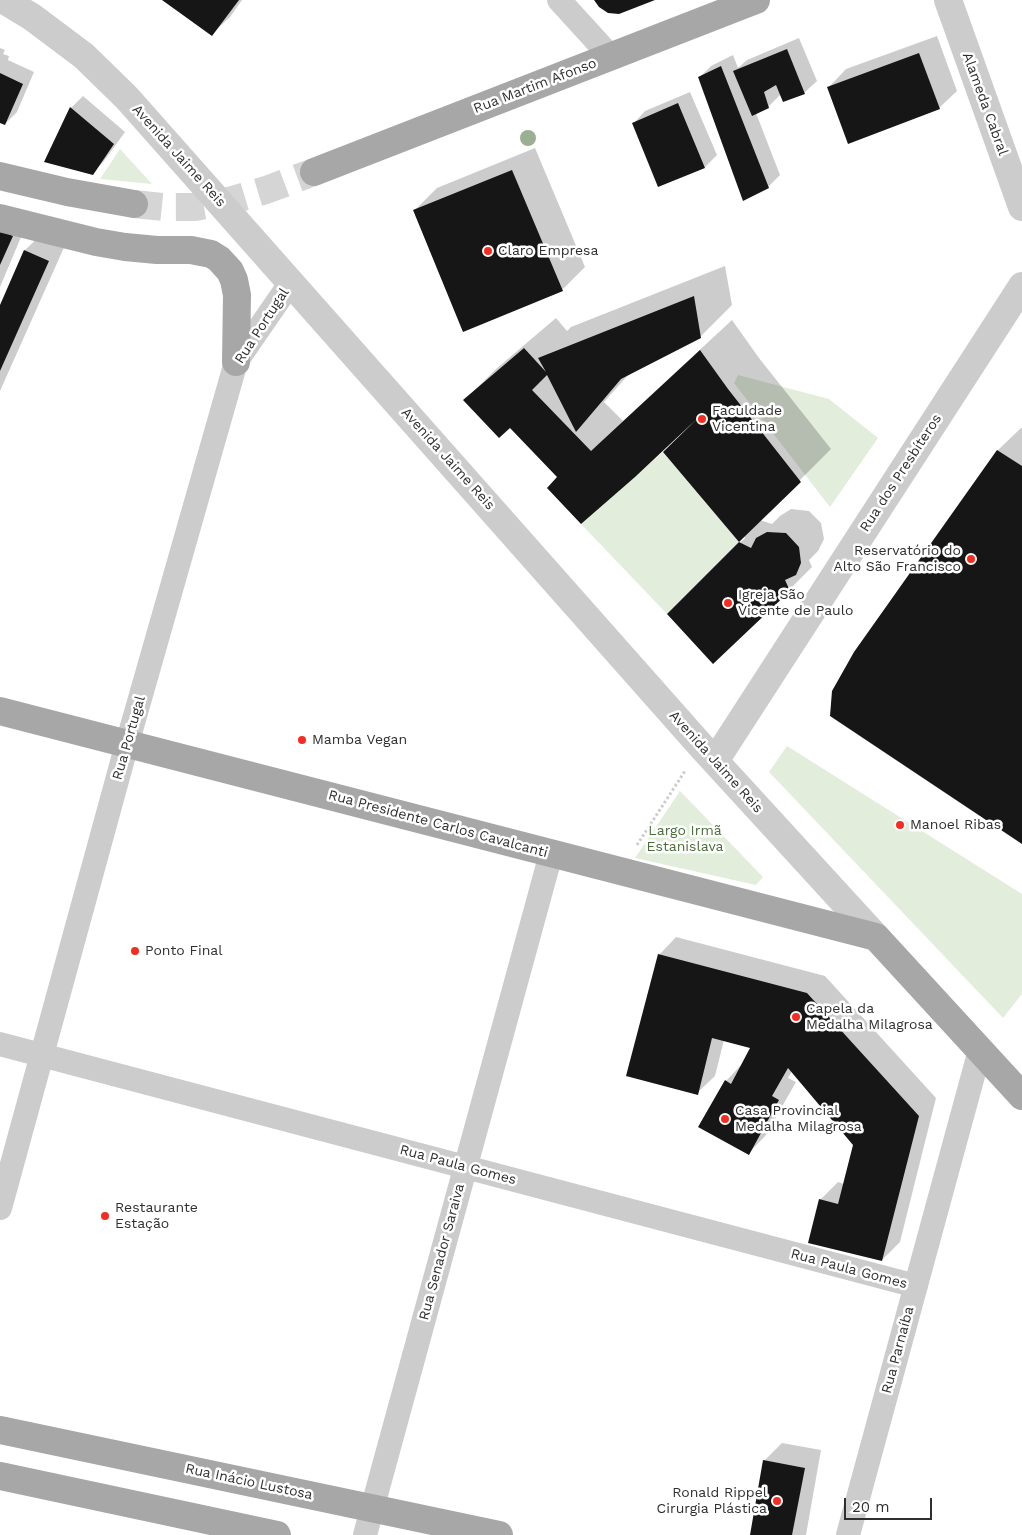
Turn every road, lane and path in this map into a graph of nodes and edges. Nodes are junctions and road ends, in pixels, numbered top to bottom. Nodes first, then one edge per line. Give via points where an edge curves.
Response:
1 (4, 0) edge
2 (559, 0) edge
3 (756, 0) edge
4 (948, 0) edge
5 (611, 57) junction
6 (314, 172) tunnel mouth
7 (0, 176) edge
8 (134, 204) tunnel mouth
9 (1022, 207) edge
10 (0, 218) edge
11 (291, 282) junction
12 (1022, 286) edge
13 (236, 362) junction
14 (0, 711) edge
15 (127, 744) junction
16 (708, 754) junction
17 (552, 854) junction
18 (620, 871) junction
19 (876, 937) junction
20 (0, 1044) edge
21 (980, 1050) junction
22 (42, 1055) junction
23 (1022, 1096) edge
24 (466, 1167) junction
25 (0, 1208) edge
26 (916, 1286) junction
27 (0, 1430) edge
28 (0, 1476) edge
29 (372, 1508) junction
30 (277, 1535) edge
31 (365, 1535) edge
32 (499, 1535) edge
33 (848, 1535) edge

1 - 11 street, Avenida Jaime Reis via 56,34 104,74
2 - 5 street
3 - 5 main road, Rua Martim Afonso
4 - 9 street, Alameda Cabral
5 - 6 main road, Rua Martim Afonso
7 - 8 main road
10 - 13 main road via 118,246 211,254 219,259 234,280 237,296
11 - 13 street, Rua Portugal
11 - 16 street, Avenida Jaime Reis
12 - 16 street, Rua dos Presbíteros
13 - 15 street, Rua Portugal
14 - 15 main road, Rua Presidente Carlos Cavalcanti
15 - 17 main road, Rua Presidente Carlos Cavalcanti
15 - 22 street, Rua Portugal
16 - 18 path
16 - 19 street, Avenida Jaime Reis
17 - 18 main road, Rua Presidente Carlos Cavalcanti
17 - 24 street, Rua Senador Saraiva
18 - 19 main road, Rua Presidente Carlos Cavalcanti
19 - 21 main road
20 - 22 street, Rua Paula Gomes
21 - 23 main road
21 - 26 street, Rua Parnaíba
22 - 24 street, Rua Paula Gomes
22 - 25 street, Rua Portugal
24 - 26 street, Rua Paula Gomes
24 - 29 street, Rua Senador Saraiva
26 - 33 street, Rua Parnaíba
27 - 29 main road, Rua Inácio Lustosa
28 - 30 main road
29 - 31 street, Rua Senador Saraiva
29 - 32 main road, Rua Inácio Lustosa

